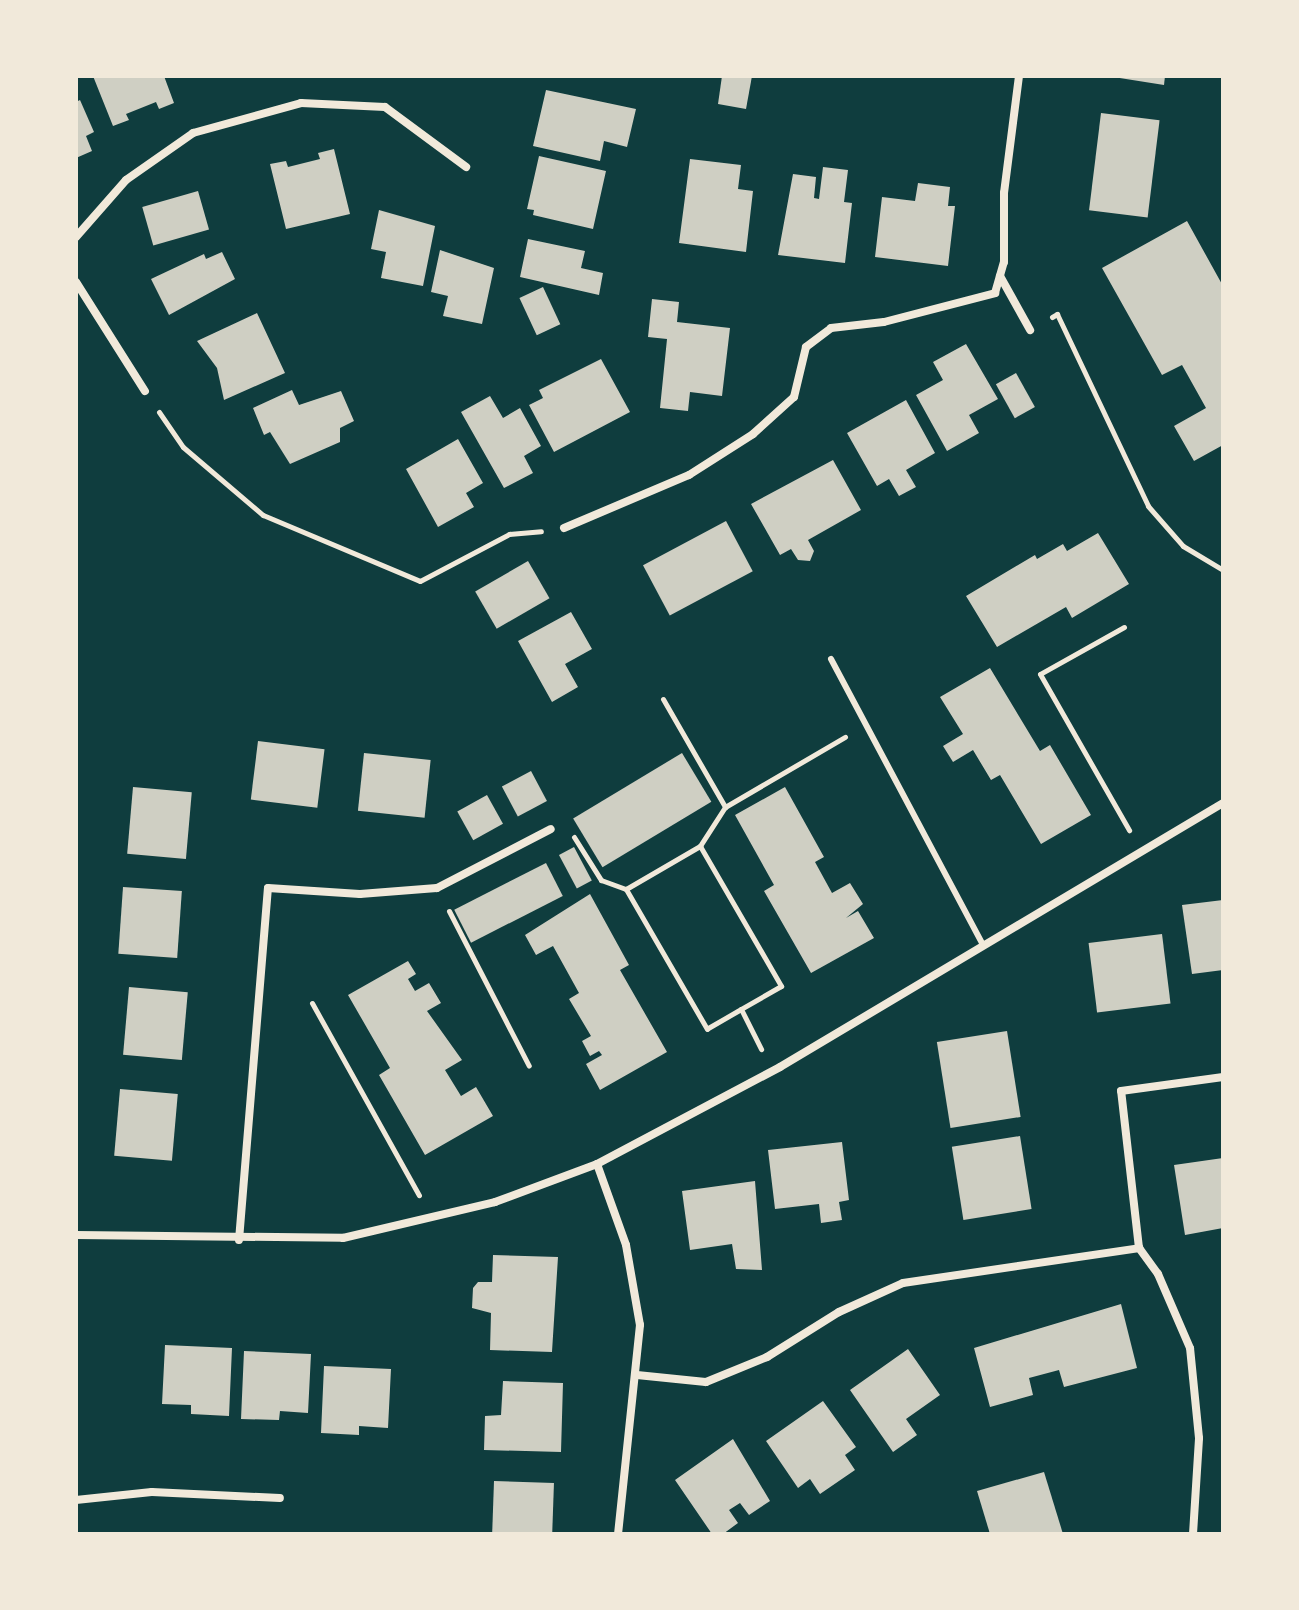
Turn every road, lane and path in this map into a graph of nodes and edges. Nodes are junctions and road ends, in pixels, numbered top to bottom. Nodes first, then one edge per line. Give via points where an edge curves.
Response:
1 (1019, 76) edge
2 (466, 167) dead end
3 (76, 237) edge
4 (1000, 276) junction
5 (76, 282) edge
6 (1030, 330) joint
7 (145, 391) joint
8 (564, 528) joint
9 (1223, 570) edge
10 (1124, 627) dead end
11 (831, 659) dead end
12 (663, 699) dead end
13 (867, 724) junction
14 (1223, 803) edge
15 (725, 807) junction
16 (551, 829) joint
17 (700, 846) junction
18 (1141, 852) junction
19 (437, 888) junction
20 (626, 889) junction
21 (983, 945) junction
22 (312, 1003) dead end
23 (741, 1009) junction
24 (529, 1066) dead end
25 (773, 1071) junction
26 (1223, 1077) edge
27 (597, 1164) junction
28 (431, 1217) junction
29 (76, 1235) edge
30 (239, 1240) junction
31 (1139, 1248) junction
32 (637, 1375) junction
33 (280, 1498) dead end
34 (76, 1500) edge
35 (618, 1534) edge
36 (1193, 1534) edge

1 - 4 street
2 - 3 street via 385,107 301,103 193,133 126,180
4 - 6 street
4 - 8 street via 995,293 884,322 831,328 806,347 794,397 753,434 689,475
5 - 7 street
6 - 9 path via 1057,314 1148,506 1183,546
7 - 8 path via 183,447 263,515 420,581 509,534
10 - 18 path via 1040,674
11 - 13 lane
12 - 15 path
13 - 15 path
13 - 21 lane
14 - 18 street
15 - 17 path
16 - 19 street
16 - 20 path via 567,826 601,880
17 - 20 path
17 - 23 path via 781,986
18 - 21 street
19 - 24 path
19 - 30 street via 360,894 268,888
20 - 23 path via 707,1029
21 - 25 street
22 - 28 path
23 - 25 path
25 - 27 street
26 - 31 street via 1121,1091
27 - 28 street via 495,1202
27 - 32 street via 626,1245 640,1325
28 - 30 street via 343,1238
29 - 30 street
31 - 32 street via 903,1283 839,1312 767,1357 706,1382
31 - 36 street via 1158,1274 1190,1348 1199,1438
32 - 35 street
33 - 34 street via 152,1492

